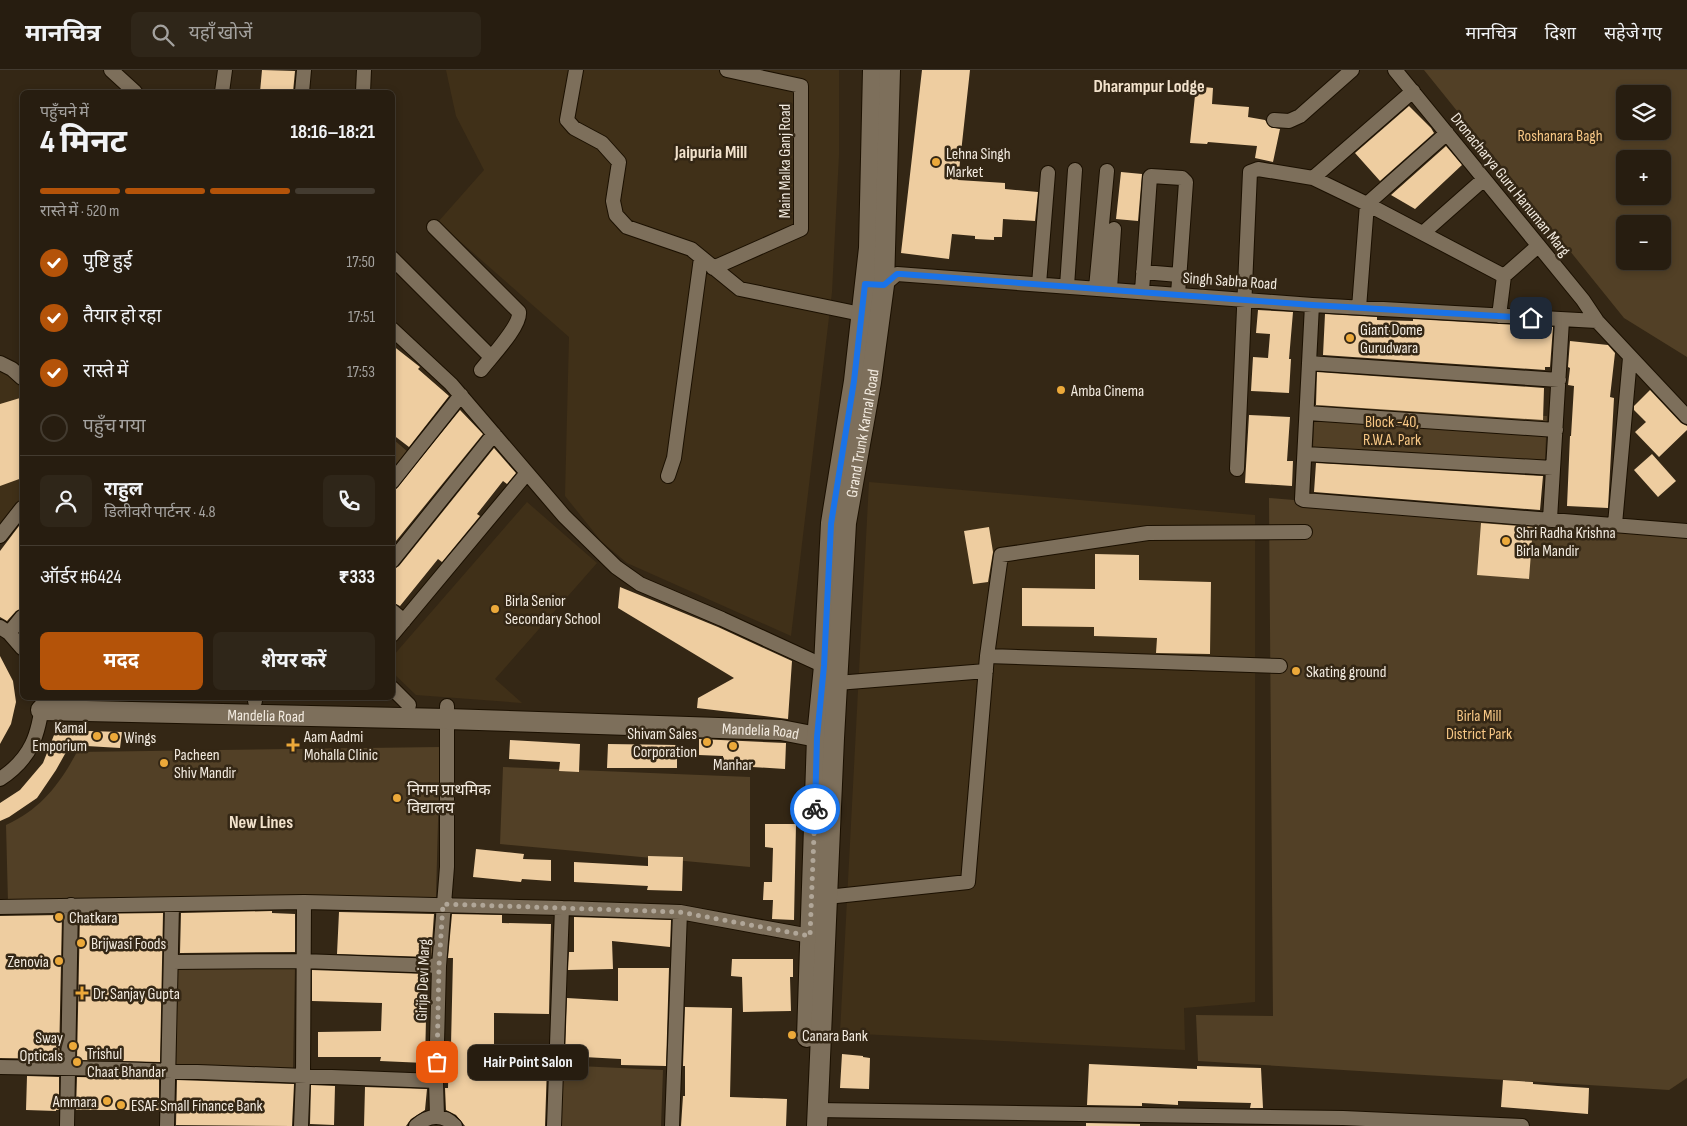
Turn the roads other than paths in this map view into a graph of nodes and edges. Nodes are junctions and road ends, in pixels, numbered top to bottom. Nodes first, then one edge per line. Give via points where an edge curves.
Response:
1 (111, 70) edge
2 (225, 70) edge
3 (304, 70) edge
4 (364, 70) edge
5 (576, 70) edge
6 (727, 70) edge
7 (873, 70) edge
8 (890, 70) edge
9 (1352, 70) edge
10 (1395, 70) edge
11 (133, 90) edge
12 (222, 90) edge
13 (302, 90) edge
14 (363, 90) edge
15 (1413, 92) junction
16 (1274, 120) dead end
17 (1447, 133) junction
18 (1075, 170) dead end
19 (1107, 171) dead end
20 (1048, 173) dead end
21 (1313, 178) junction
22 (1484, 179) junction
23 (1367, 204) junction
24 (434, 227) dead end
25 (1114, 228) dead end
26 (1423, 233) junction
27 (1538, 246) junction
28 (701, 258) junction
29 (395, 261) edge
30 (713, 268) junction
31 (1143, 272) junction
32 (1179, 275) junction
33 (1504, 276) junction
34 (874, 284) junction
35 (1040, 284) junction
36 (1067, 286) junction
37 (1096, 288) junction
38 (1110, 289) junction
39 (1142, 291) junction
40 (1178, 294) junction
41 (1244, 298) junction
42 (1312, 305) junction
43 (1360, 308) junction
44 (861, 314) junction
45 (1499, 316) junction
46 (1562, 320) junction
47 (1597, 321) junction
48 (395, 331) edge
49 (492, 357) junction
50 (1630, 358) junction
51 (0, 362) edge
52 (1309, 363) junction
53 (481, 370) dead end
54 (20, 376) edge
55 (1559, 380) junction
56 (461, 395) junction
57 (1307, 413) junction
58 (1687, 417) edge
59 (1556, 430) junction
60 (494, 434) junction
61 (1305, 454) junction
62 (1553, 468) junction
63 (1237, 469) dead end
64 (527, 473) junction
65 (668, 476) dead end
66 (395, 478) edge
67 (20, 511) edge
68 (1550, 519) junction
69 (1615, 524) junction
70 (1687, 530) edge
71 (1305, 532) dead end
72 (0, 536) edge
73 (395, 557) edge
74 (395, 614) edge
75 (20, 618) edge
76 (404, 621) junction
77 (4, 630) edge
78 (395, 632) edge
79 (20, 646) edge
80 (988, 656) junction
81 (824, 666) junction
82 (1280, 666) dead end
83 (986, 671) junction
84 (837, 683) junction
85 (395, 691) edge
86 (281, 700) edge
87 (42, 704) edge
88 (409, 705) junction
89 (447, 712) junction
90 (826, 738) junction
91 (0, 779) edge
92 (827, 897) junction
93 (304, 902) junction
94 (443, 904) junction
95 (71, 905) junction
96 (172, 905) junction
97 (0, 907) edge
98 (562, 908) junction
99 (680, 912) junction
100 (810, 936) junction
101 (302, 961) junction
102 (171, 962) junction
103 (439, 966) junction
104 (0, 1067) edge
105 (68, 1069) junction
106 (168, 1072) junction
107 (303, 1076) junction
108 (436, 1081) junction
109 (437, 1117) junction
110 (817, 1118) edge
111 (1343, 1122) edge
112 (66, 1126) edge
113 (167, 1126) edge
114 (301, 1126) edge
115 (416, 1126) edge
116 (455, 1126) edge
117 (554, 1126) edge
118 (672, 1126) edge
119 (804, 1126) edge
120 (1522, 1126) edge

1 - 11 street
2 - 12 street
3 - 13 street
4 - 14 street
5 - 28 street via 567,120 574,128 602,143 619,162 613,201 616,215 627,227 692,249
6 - 30 street, Main Malka Ganj Road via 801,86 801,229
7 - 34 main road, Grand Trunk Karnal Road via 869,248
8 - 34 main road, Grand Trunk Karnal Road
9 - 16 street via 1300,116
10 - 15 street, Dronacharya Guru Hanuman Marg
15 - 17 street, Dronacharya Guru Hanuman Marg
15 - 21 street
17 - 22 street, Dronacharya Guru Hanuman Marg
17 - 23 street
18 - 36 street
19 - 37 street
20 - 35 street
21 - 23 street
21 - 41 street via 1258,169 1250,172
22 - 26 street
22 - 27 street, Dronacharya Guru Hanuman Marg
23 - 26 street
23 - 43 street
24 - 49 street via 519,312 508,337
25 - 38 street
26 - 33 street
27 - 33 street
27 - 47 street, Dronacharya Guru Hanuman Marg
28 - 30 street
28 - 65 street via 674,458
29 - 49 street
30 - 44 street via 740,289
31 - 32 street
31 - 32 street via 1150,177 1182,178 1186,182
31 - 39 street
32 - 40 street
33 - 45 street
34 - 35 street, Singh Sabha Road via 897,274
34 - 44 main road, Grand Trunk Karnal Road
34 - 84 main road, Grand Trunk Karnal Road via 872,382 846,523
35 - 36 street, Singh Sabha Road
36 - 37 street, Singh Sabha Road
37 - 38 street, Singh Sabha Road
38 - 39 street, Singh Sabha Road
39 - 40 street, Singh Sabha Road
40 - 41 street, Singh Sabha Road
41 - 42 street, Singh Sabha Road
41 - 63 street
42 - 43 street, Singh Sabha Road
42 - 52 street
43 - 45 street, Singh Sabha Road
44 - 81 main road, Grand Trunk Karnal Road via 854,381 831,524
45 - 46 street, Singh Sabha Road
46 - 47 street, Singh Sabha Road
46 - 55 street
47 - 50 street, Dronacharya Guru Hanuman Marg
48 - 56 street
49 - 53 street
50 - 58 street, Dronacharya Guru Hanuman Marg
50 - 69 street
51 - 54 street
52 - 55 street
52 - 57 street
55 - 59 street
56 - 60 street
56 - 66 street
57 - 59 street
57 - 61 street
59 - 62 street
60 - 64 street
60 - 73 street
61 - 62 street
61 - 68 street via 1304,500
62 - 68 street
64 - 76 street
64 - 81 street via 616,568 640,584
67 - 72 street
68 - 69 street
69 - 70 street
71 - 80 street via 1148,533 1001,555
74 - 76 street
75 - 77 street
76 - 78 street
77 - 79 street
80 - 82 street
80 - 83 street
81 - 90 main road, Grand Trunk Karnal Road
83 - 84 street
83 - 92 street via 968,882
84 - 90 main road, Grand Trunk Karnal Road
85 - 88 street
86 - 88 main road, Mandelia Road
87 - 89 main road, Mandelia Road
87 - 91 street via 36,736 29,751
88 - 89 main road, Mandelia Road
89 - 90 main road, Mandelia Road via 781,723
89 - 94 street, Girija Devi Marg via 447,867
90 - 92 main road, Grand Trunk Karnal Road
90 - 100 main road, Grand Trunk Karnal Road
92 - 110 main road, Grand Trunk Karnal Road
93 - 94 street
93 - 96 street
93 - 101 street
94 - 98 street
94 - 103 street, Girija Devi Marg
95 - 96 street
95 - 97 street
95 - 105 street
96 - 102 street
98 - 99 street
98 - 117 street
99 - 100 street
99 - 118 street
100 - 119 main road, Grand Trunk Karnal Road
101 - 102 street
101 - 103 street
101 - 107 street
102 - 106 street
103 - 108 street, Girija Devi Marg
104 - 105 street
105 - 106 street
105 - 112 street
106 - 107 street
106 - 113 street
107 - 108 street
107 - 114 street
108 - 109 street, Girija Devi Marg
109 - 115 street
109 - 116 street
110 - 111 street
111 - 120 street

